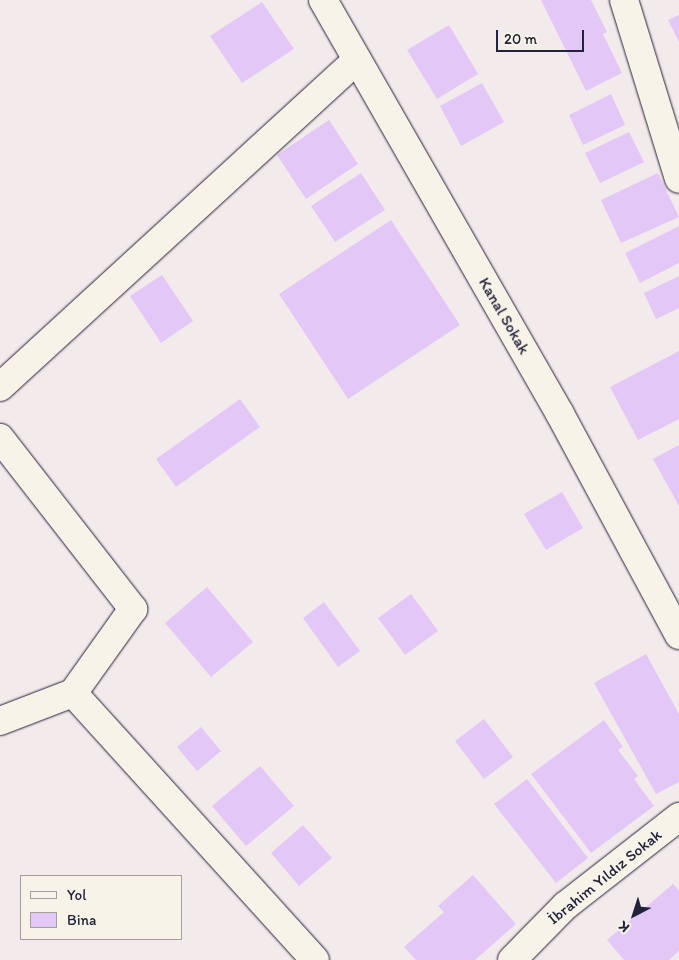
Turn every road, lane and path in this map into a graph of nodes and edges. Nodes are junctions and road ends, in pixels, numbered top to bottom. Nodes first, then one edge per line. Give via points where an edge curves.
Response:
1 (323, 0) edge
2 (624, 0) edge
3 (357, 60) junction
4 (679, 179) edge
5 (0, 387) edge
6 (0, 438) edge
7 (679, 635) edge
8 (72, 693) junction
9 (0, 721) edge
10 (679, 818) edge
11 (315, 960) edge
12 (512, 960) edge

1 - 3 street, Kanal Sokak
2 - 4 street
3 - 5 street
3 - 7 street, Kanal Sokak via 560,414
6 - 8 street via 133,608
8 - 9 street
8 - 11 street
10 - 12 street, İbrahim Yıldız Sokak via 565,906

